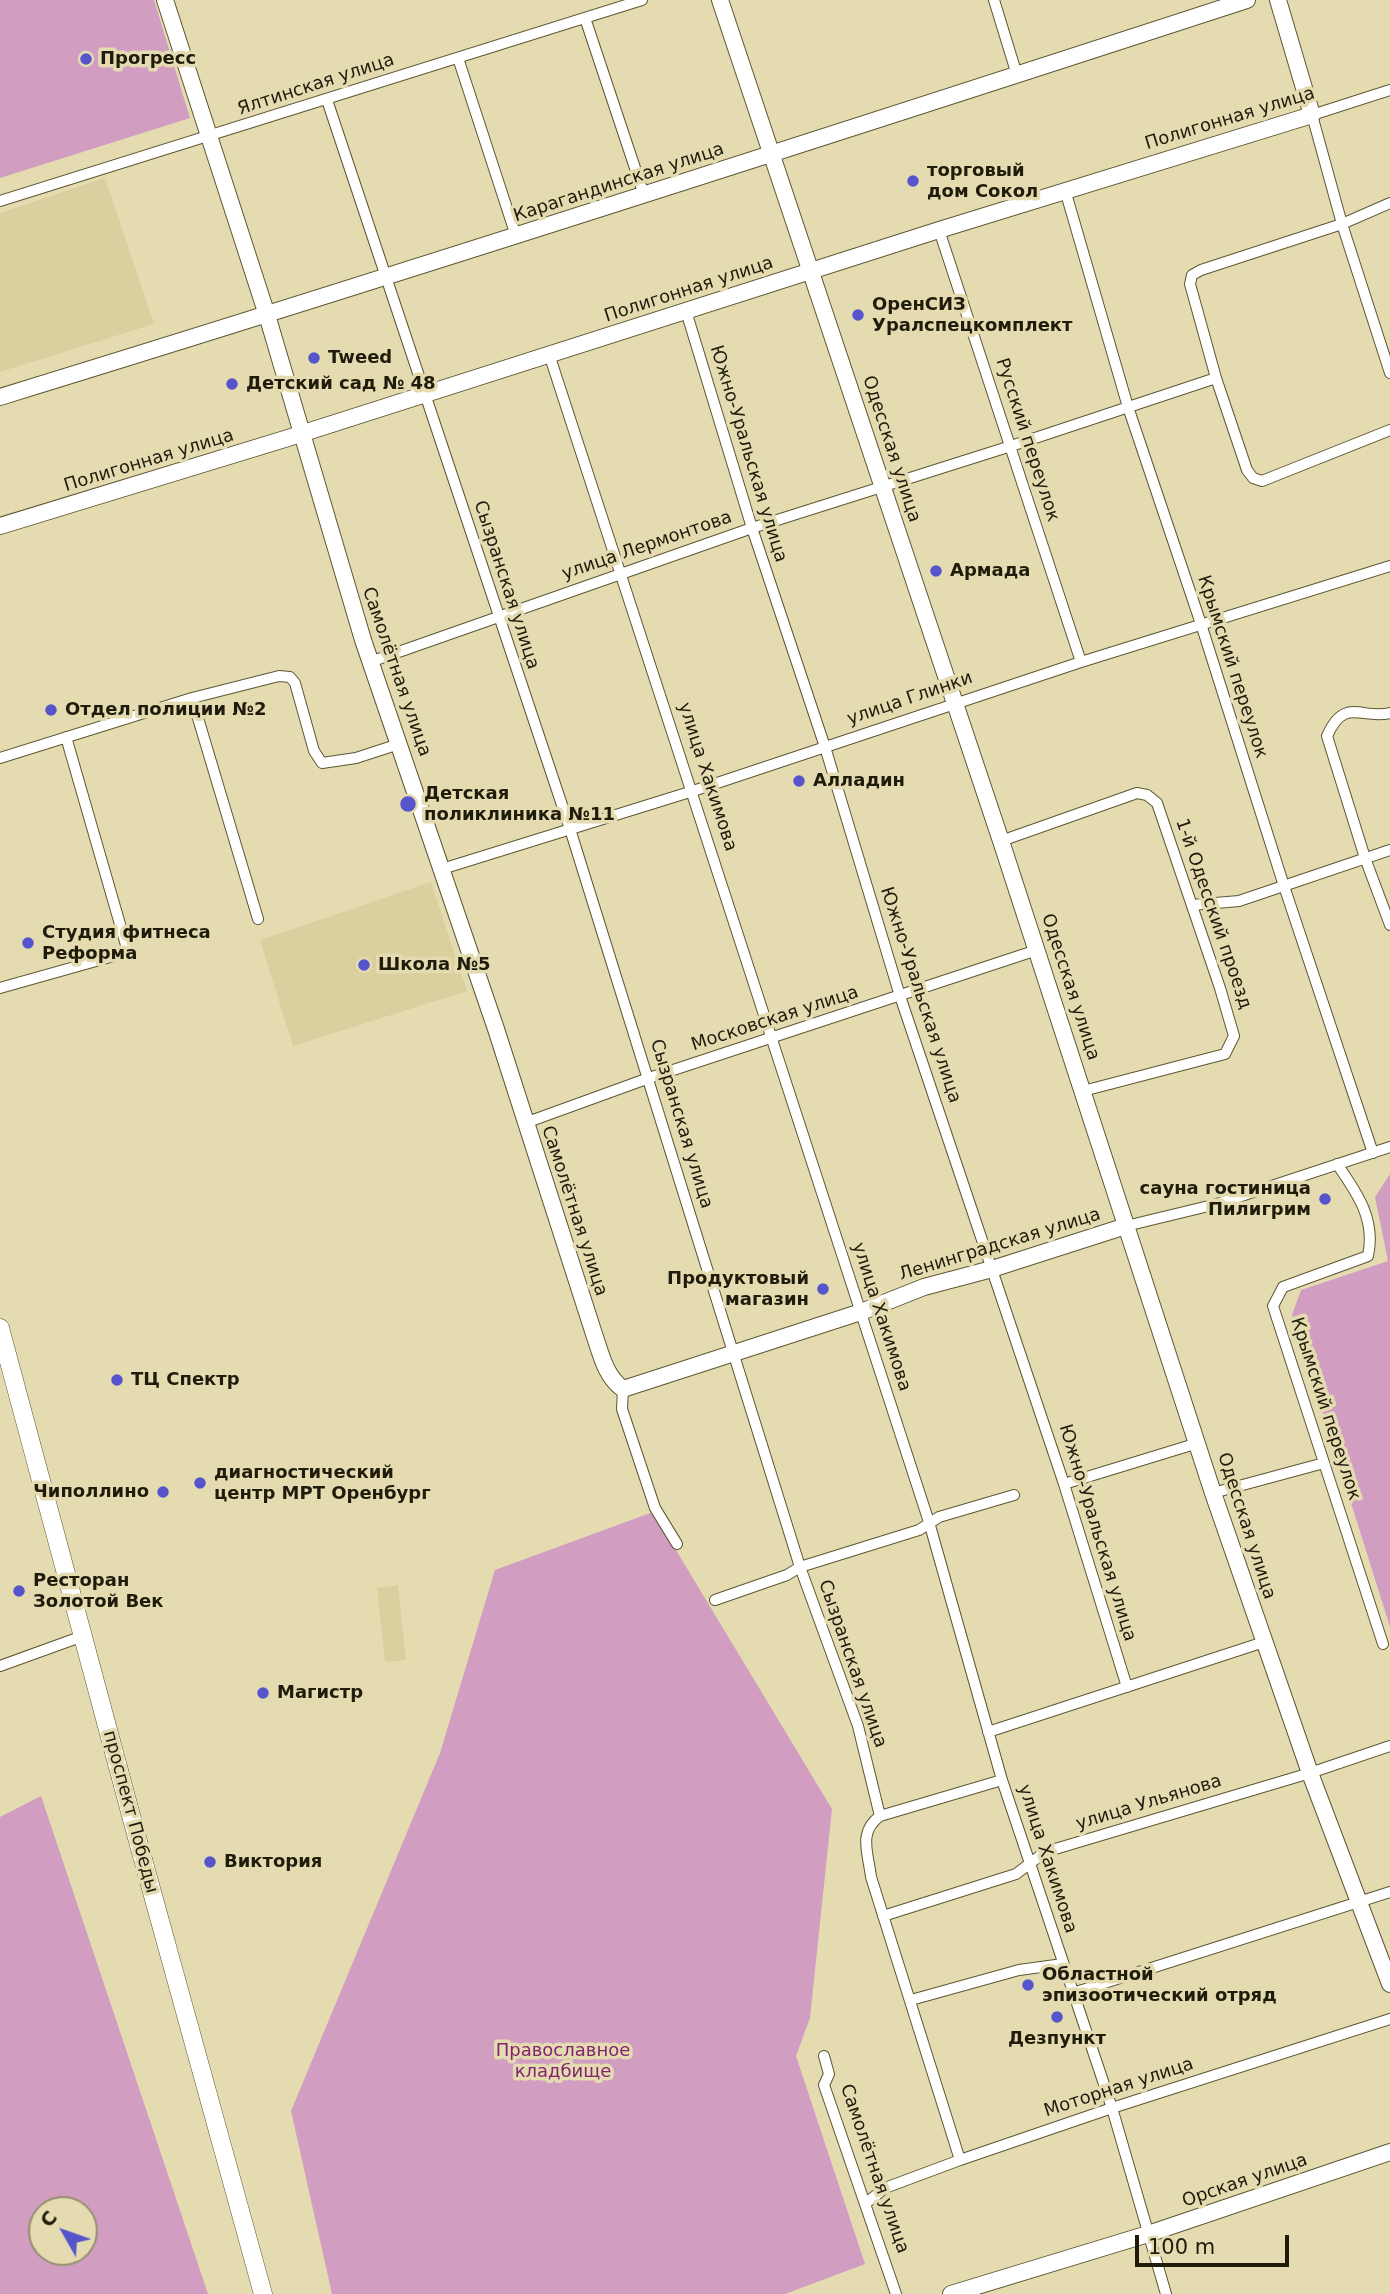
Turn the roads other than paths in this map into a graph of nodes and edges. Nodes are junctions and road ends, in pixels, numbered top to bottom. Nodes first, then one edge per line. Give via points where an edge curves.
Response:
1 (165, 0) edge
2 (642, 0) edge
3 (720, 0) edge
4 (993, 0) edge
5 (1247, 0) edge
6 (1278, 0) edge
7 (585, 18) junction
8 (458, 58) junction
9 (1017, 75) junction
10 (1390, 90) edge
11 (327, 100) junction
12 (1311, 114) junction
13 (210, 137) junction
14 (774, 154) junction
15 (1065, 191) junction
16 (644, 195) junction
17 (0, 201) edge
18 (1390, 203) edge
19 (1342, 224) junction
20 (939, 230) junction
21 (516, 236) junction
22 (811, 271) junction
23 (387, 277) junction
24 (686, 311) junction
25 (267, 316) junction
26 (549, 354) junction
27 (1390, 373) edge
28 (1216, 378) junction
29 (426, 395) junction
30 (0, 397) edge
31 (1128, 407) junction
32 (1390, 430) edge
33 (301, 434) junction
34 (1011, 446) junction
35 (883, 486) junction
36 (0, 526) edge
37 (752, 528) junction
38 (1390, 566) edge
39 (621, 573) junction
40 (498, 617) junction
41 (1201, 624) junction
42 (370, 662) junction
43 (1081, 662) junction
44 (192, 698) junction
45 (955, 702) junction
46 (1390, 713) edge
47 (66, 737) junction
48 (399, 744) junction
49 (825, 747) junction
50 (0, 758) edge
51 (692, 791) junction
52 (570, 829) junction
53 (1002, 841) junction
54 (1390, 850) edge
55 (1365, 858) junction
56 (442, 869) junction
57 (1284, 886) junction
58 (1192, 905) junction
59 (258, 919) dead end
60 (1390, 925) edge
61 (1037, 950) junction
62 (0, 988) edge
63 (900, 996) junction
64 (773, 1038) junction
65 (649, 1078) junction
66 (1083, 1091) junction
67 (525, 1123) junction
68 (1390, 1147) edge
69 (1373, 1153) junction
70 (1337, 1164) junction
71 (1126, 1226) junction
72 (992, 1269) junction
73 (861, 1312) junction
74 (0, 1328) edge
75 (736, 1354) junction
76 (623, 1389) junction
77 (1198, 1443) junction
78 (1324, 1463) junction
79 (1064, 1483) junction
80 (1213, 1493) junction
81 (1014, 1495) dead end
82 (929, 1522) junction
83 (677, 1544) dead end
84 (800, 1567) junction
85 (715, 1600) dead end
86 (83, 1636) junction
87 (1264, 1642) junction
88 (1383, 1644) dead end
89 (0, 1666) edge
90 (1127, 1687) junction
91 (988, 1732) junction
92 (1390, 1746) edge
93 (1310, 1773) junction
94 (1002, 1780) junction
95 (880, 1816) junction
96 (1029, 1864) junction
97 (1390, 1892) edge
98 (1359, 1902) junction
99 (883, 1916) junction
100 (1063, 1964) junction
101 (1390, 1984) edge
102 (1073, 1993) junction
103 (911, 2000) junction
104 (1390, 2019) edge
105 (824, 2056) dead end
106 (1112, 2108) junction
107 (1390, 2152) edge
108 (960, 2160) junction
109 (864, 2204) junction
110 (1148, 2234) junction
111 (263, 2294) edge
112 (896, 2294) edge
113 (951, 2294) edge
114 (1166, 2294) edge

1 - 13 street, Самолётная улица
2 - 7 street, Ялтинская улица
3 - 14 street, Одесская улица
4 - 9 street
5 - 9 street, Карагандинская улица
6 - 12 street
7 - 8 street, Ялтинская улица
7 - 16 street
8 - 11 street, Ялтинская улица
8 - 21 street
9 - 14 street, Карагандинская улица
10 - 12 street, Полигонная улица
11 - 13 street, Ялтинская улица
11 - 23 street, Сызранская улица
12 - 15 street, Полигонная улица
12 - 19 street
13 - 17 street, Ялтинская улица
13 - 25 street, Самолётная улица
14 - 16 street, Карагандинская улица
14 - 22 street, Одесская улица
15 - 20 street, Полигонная улица
15 - 31 street, Крымский переулок
16 - 21 street, Карагандинская улица
18 - 19 street
19 - 27 street
19 - 28 street via 1192,275 1190,284
20 - 22 street, Полигонная улица
20 - 34 street, Русский переулок
21 - 23 street, Карагандинская улица
22 - 24 street, Полигонная улица
22 - 35 street, Одесская улица
23 - 25 street, Карагандинская улица
23 - 29 street, Сызранская улица
24 - 26 street, Полигонная улица
24 - 37 street, Южно-Уральская улица
25 - 30 street, Карагандинская улица
25 - 33 street, Самолётная улица
26 - 29 street, Полигонная улица
26 - 39 street, улица Хакимова
28 - 31 street, улица Лермонтова
28 - 32 street via 1247,470 1262,481
29 - 33 street, Полигонная улица
29 - 40 street, Сызранская улица
31 - 34 street, улица Лермонтова
31 - 41 street, Крымский переулок
33 - 36 street, Полигонная улица
33 - 42 street, Самолётная улица
34 - 35 street, улица Лермонтова
34 - 43 street, Русский переулок
35 - 37 street, улица Лермонтова
35 - 45 street, Одесская улица
37 - 39 street, улица Лермонтова
37 - 49 street, Южно-Уральская улица
38 - 41 street, улица Глинки
39 - 40 street, улица Лермонтова
39 - 51 street, улица Хакимова
40 - 42 street, улица Лермонтова
40 - 52 street, Сызранская улица
41 - 43 street, улица Глинки
41 - 57 street, Крымский переулок
42 - 48 street, Самолётная улица
43 - 45 street, улица Глинки
44 - 47 street
44 - 48 street via 268,678 290,677 322,763
44 - 59 street
45 - 49 street, улица Глинки
45 - 53 street, Одесская улица
46 - 55 street via 1357,710 1343,714 1327,736
47 - 50 street
47 - 62 street via 128,951
48 - 56 street, Самолётная улица
49 - 51 street, улица Глинки
49 - 63 street, Южно-Уральская улица
51 - 52 street, улица Глинки
51 - 64 street, улица Хакимова
52 - 56 street, улица Глинки
52 - 65 street, Сызранская улица
53 - 58 street, 1-й Одесский проезд via 1137,793 1147,795 1157,803
53 - 61 street, Одесская улица
54 - 55 street
55 - 57 street
55 - 60 street
56 - 67 street, Самолётная улица
57 - 58 street via 1239,901
57 - 69 street, Крымский переулок
58 - 66 street, 1-й Одесский проезд via 1233,1029 1231,1045 1225,1054
61 - 63 street, Московская улица
61 - 66 street, Одесская улица
63 - 64 street, Московская улица
63 - 72 street, Южно-Уральская улица
64 - 65 street, Московская улица
64 - 73 street, улица Хакимова
65 - 67 street, Московская улица
65 - 75 street, Сызранская улица
66 - 71 street, Одесская улица
67 - 76 street, Самолётная улица via 598,1347 611,1377
68 - 69 street, Ленинградская улица
69 - 70 street, Ленинградская улица
70 - 71 street, Ленинградская улица via 1217,1204
70 - 78 street, Крымский переулок via 1369,1222 1368,1256 1283,1287 1273,1306
71 - 72 street, Ленинградская улица
71 - 77 street, Одесская улица
72 - 73 street, Ленинградская улица via 924,1287
72 - 79 street, Южно-Уральская улица
73 - 75 street, Ленинградская улица
73 - 82 street, улица Хакимова
74 - 86 main road, проспект Победы
75 - 76 street, Ленинградская улица
75 - 84 street, Сызранская улица
76 - 83 street, Самолётная улица via 622,1409 655,1508
77 - 79 street
77 - 80 street, Одесская улица
78 - 80 street
78 - 88 street, Крымский переулок
79 - 90 street, Южно-Уральская улица
80 - 87 street, Одесская улица
81 - 82 street
82 - 84 street via 919,1530
82 - 91 street, улица Хакимова
84 - 85 street
84 - 95 street, Сызранская улица via 858,1726
86 - 89 street
86 - 111 main road, проспект Победы
87 - 90 street
87 - 93 street, Одесская улица
90 - 91 street
91 - 94 street, улица Хакимова
92 - 93 street, улица Ульянова
93 - 96 street, улица Ульянова via 1045,1852
93 - 98 street, Одесская улица
94 - 95 street
94 - 96 street, улица Хакимова
95 - 99 street via 869,1824 866,1838
96 - 99 street, улица Ульянова via 1016,1874
96 - 100 street, улица Хакимова
97 - 98 street
98 - 101 street, Одесская улица
98 - 102 street
99 - 103 street
100 - 102 street, улица Хакимова
100 - 103 street via 1019,1970
102 - 106 street, улица Хакимова
103 - 108 street
104 - 106 street, Моторная улица
105 - 109 street, Самолётная улица via 829,2074 824,2085
106 - 108 street, Моторная улица
106 - 110 street, улица Хакимова
107 - 110 street, Орская улица
108 - 109 street, Моторная улица via 884,2188
109 - 112 street, Самолётная улица
110 - 113 street, Орская улица
110 - 114 street, улица Хакимова

